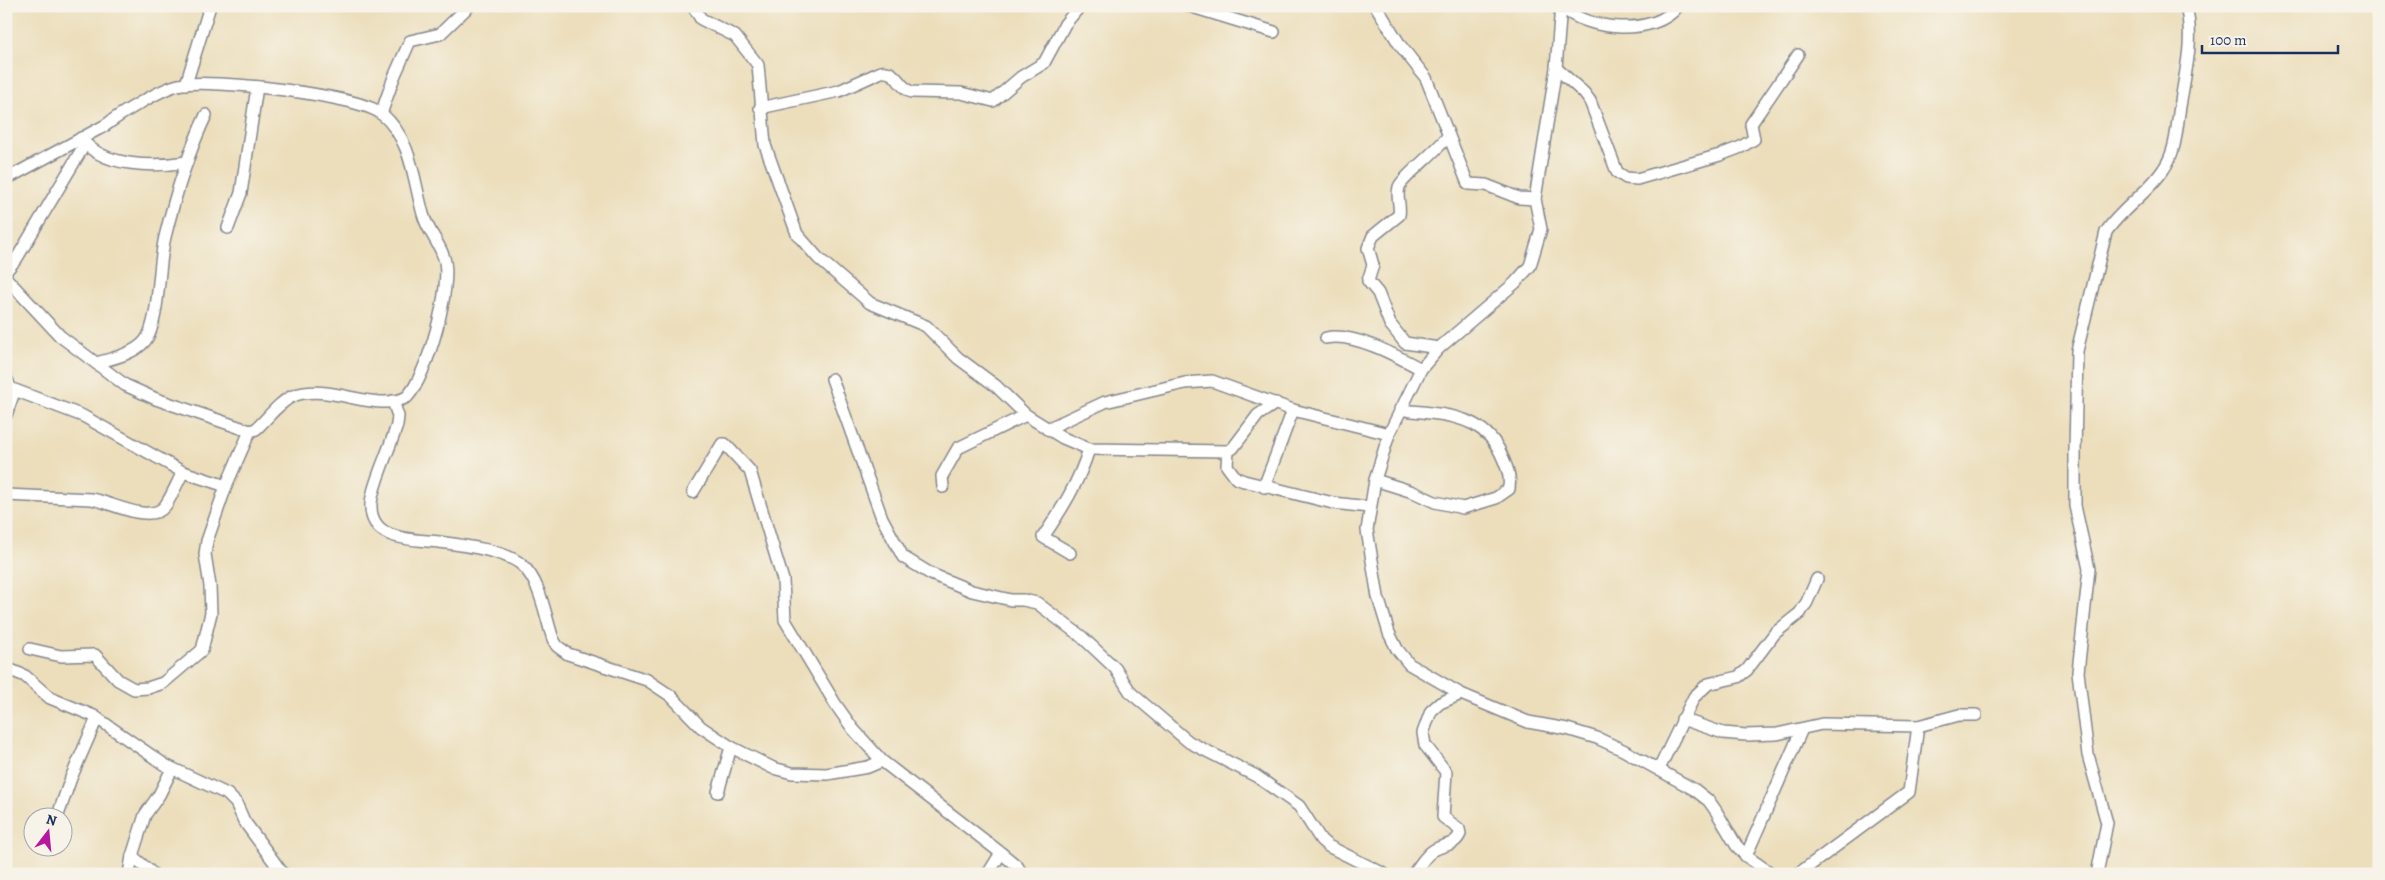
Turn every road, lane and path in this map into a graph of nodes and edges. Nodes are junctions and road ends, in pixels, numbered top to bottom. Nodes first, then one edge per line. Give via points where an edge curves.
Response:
1 (210, 6) edge
2 (469, 6) edge
3 (693, 6) edge
4 (1080, 6) edge
5 (1189, 6) edge
6 (1376, 6) edge
7 (1561, 6) edge
8 (1678, 6) edge
9 (2186, 6) edge
10 (1274, 32) dead end
11 (1798, 55) dead end
12 (1556, 68) junction
13 (186, 84) junction
14 (257, 87) junction
15 (760, 108) junction
16 (382, 114) junction
17 (206, 115) dead end
18 (1448, 136) junction
19 (83, 141) junction
20 (187, 162) junction
21 (6, 179) edge
22 (1535, 199) junction
23 (228, 228) dead end
24 (7, 279) edge
25 (1326, 338) dead end
26 (1439, 348) junction
27 (96, 363) junction
28 (1421, 369) junction
29 (6, 377) edge
30 (832, 379) dead end
31 (12, 389) junction
32 (393, 402) junction
33 (1276, 403) junction
34 (1400, 409) junction
35 (1293, 410) junction
36 (6, 415) edge
37 (1026, 415) junction
38 (1047, 429) junction
39 (250, 431) junction
40 (1389, 434) junction
41 (1089, 449) junction
42 (1228, 451) junction
43 (183, 472) junction
44 (1375, 480) junction
45 (226, 486) junction
46 (944, 487) dead end
47 (1264, 487) junction
48 (693, 492) dead end
49 (6, 495) edge
50 (1369, 507) junction
51 (1070, 553) dead end
52 (1816, 579) dead end
53 (30, 649) dead end
54 (6, 668) edge
55 (1461, 694) junction
56 (1976, 716) dead end
57 (97, 718) junction
58 (1682, 719) junction
59 (1918, 726) junction
60 (1802, 729) junction
61 (731, 747) junction
62 (882, 761) junction
63 (172, 769) junction
64 (1659, 769) junction
65 (718, 792) dead end
66 (60, 808) edge
67 (1001, 853) junction
68 (132, 856) junction
69 (1746, 856) junction
70 (129, 874) edge
71 (153, 874) edge
72 (283, 874) edge
73 (988, 874) edge
74 (1022, 874) edge
75 (1384, 874) edge
76 (1413, 874) edge
77 (1772, 874) edge
78 (1798, 874) edge
79 (2097, 874) edge

1 - 13 street
2 - 16 street via 440,34 410,41
3 - 15 street via 701,20 731,33 756,61 760,78
4 - 15 street via 1064,24 1044,63 1021,77 993,101 961,93 908,91 888,71 839,91
5 - 10 street
6 - 18 street via 1400,45 1426,78
7 - 8 street via 1583,20 1633,27 1657,22
7 - 12 street
9 - 79 street via 2191,42 2171,156 2153,183 2106,232 2077,352 2076,506 2089,570 2078,672 2088,755 2107,823
11 - 12 street via 1751,124 1754,139 1720,155 1637,179 1626,178 1617,172 1590,101
12 - 22 street
13 - 14 street
13 - 19 street via 166,90
14 - 16 street via 309,93 364,106
14 - 23 street via 241,192
15 - 37 street via 762,134 771,165 794,227 810,250 870,303 926,326 958,358
16 - 32 street via 407,148 422,214 444,257 446,276 446,290 426,366 410,394
17 - 20 street
18 - 22 street via 1468,184 1486,186 1519,198
18 - 26 street via 1435,153 1402,180 1398,195 1399,215 1373,236 1368,248 1373,265 1368,281 1378,293 1396,334 1405,343 1416,347
19 - 20 street via 108,156 137,165
19 - 21 street
19 - 24 street
20 - 27 street via 164,238 156,304 148,335 133,350
22 - 26 street via 1541,229 1530,266
24 - 27 street via 60,336
25 - 28 street via 1341,336 1366,344
26 - 28 street
27 - 39 street via 124,385 143,394
28 - 34 street
29 - 31 street
30 - 75 street via 882,518 903,557 930,574 972,591 1037,603 1082,636 1115,668 1131,693 1194,746 1269,785 1298,806 1328,846
31 - 36 street
31 - 43 street via 78,414
32 - 39 street via 329,393 299,394
32 - 61 street via 398,416 397,425 371,505 373,516 386,534 404,540 482,549 521,564 535,585 557,646 568,654 647,680 671,696 692,720
33 - 35 street
33 - 38 street via 1220,383 1185,383 1105,402
33 - 42 street via 1258,416
34 - 40 street
34 - 44 street via 1457,418 1481,427 1498,448 1511,478 1509,489 1496,498 1463,508 1435,502
35 - 40 street
35 - 47 street
37 - 38 street
37 - 46 street via 958,448 942,476
38 - 41 street
39 - 45 street
40 - 44 street
41 - 42 street
41 - 51 street via 1078,480 1043,537
42 - 47 street via 1226,466 1236,478
43 - 45 street
43 - 49 street via 165,505 158,511 132,512 91,499
44 - 50 street
45 - 53 street via 204,554 211,599 206,639 202,650 175,674 163,683 134,689 118,680 95,655 60,656
47 - 50 street via 1333,503
48 - 62 street via 722,444 748,467 782,580 785,620 853,729
50 - 55 street via 1368,543 1378,597 1397,649 1409,664
52 - 58 street via 1800,613 1775,633 1747,670 1738,677 1708,684 1694,697
54 - 57 street via 25,676 45,696
55 - 64 street via 1528,722 1597,738
55 - 76 street via 1431,710 1423,733 1425,745 1446,772 1443,817 1459,829 1460,834 1453,843 1428,854
56 - 59 street via 1959,715
57 - 63 street
57 - 66 street
58 - 60 street via 1724,733 1746,735
58 - 64 street
59 - 60 street via 1838,723
59 - 78 street via 1910,792
60 - 69 street
61 - 62 street via 764,765 802,774 853,771
61 - 65 street
62 - 67 street
63 - 68 street via 145,815
63 - 72 street via 198,779 233,799 244,821
64 - 69 street via 1709,801
67 - 73 street
67 - 74 street
68 - 70 street
68 - 71 street
69 - 77 street

